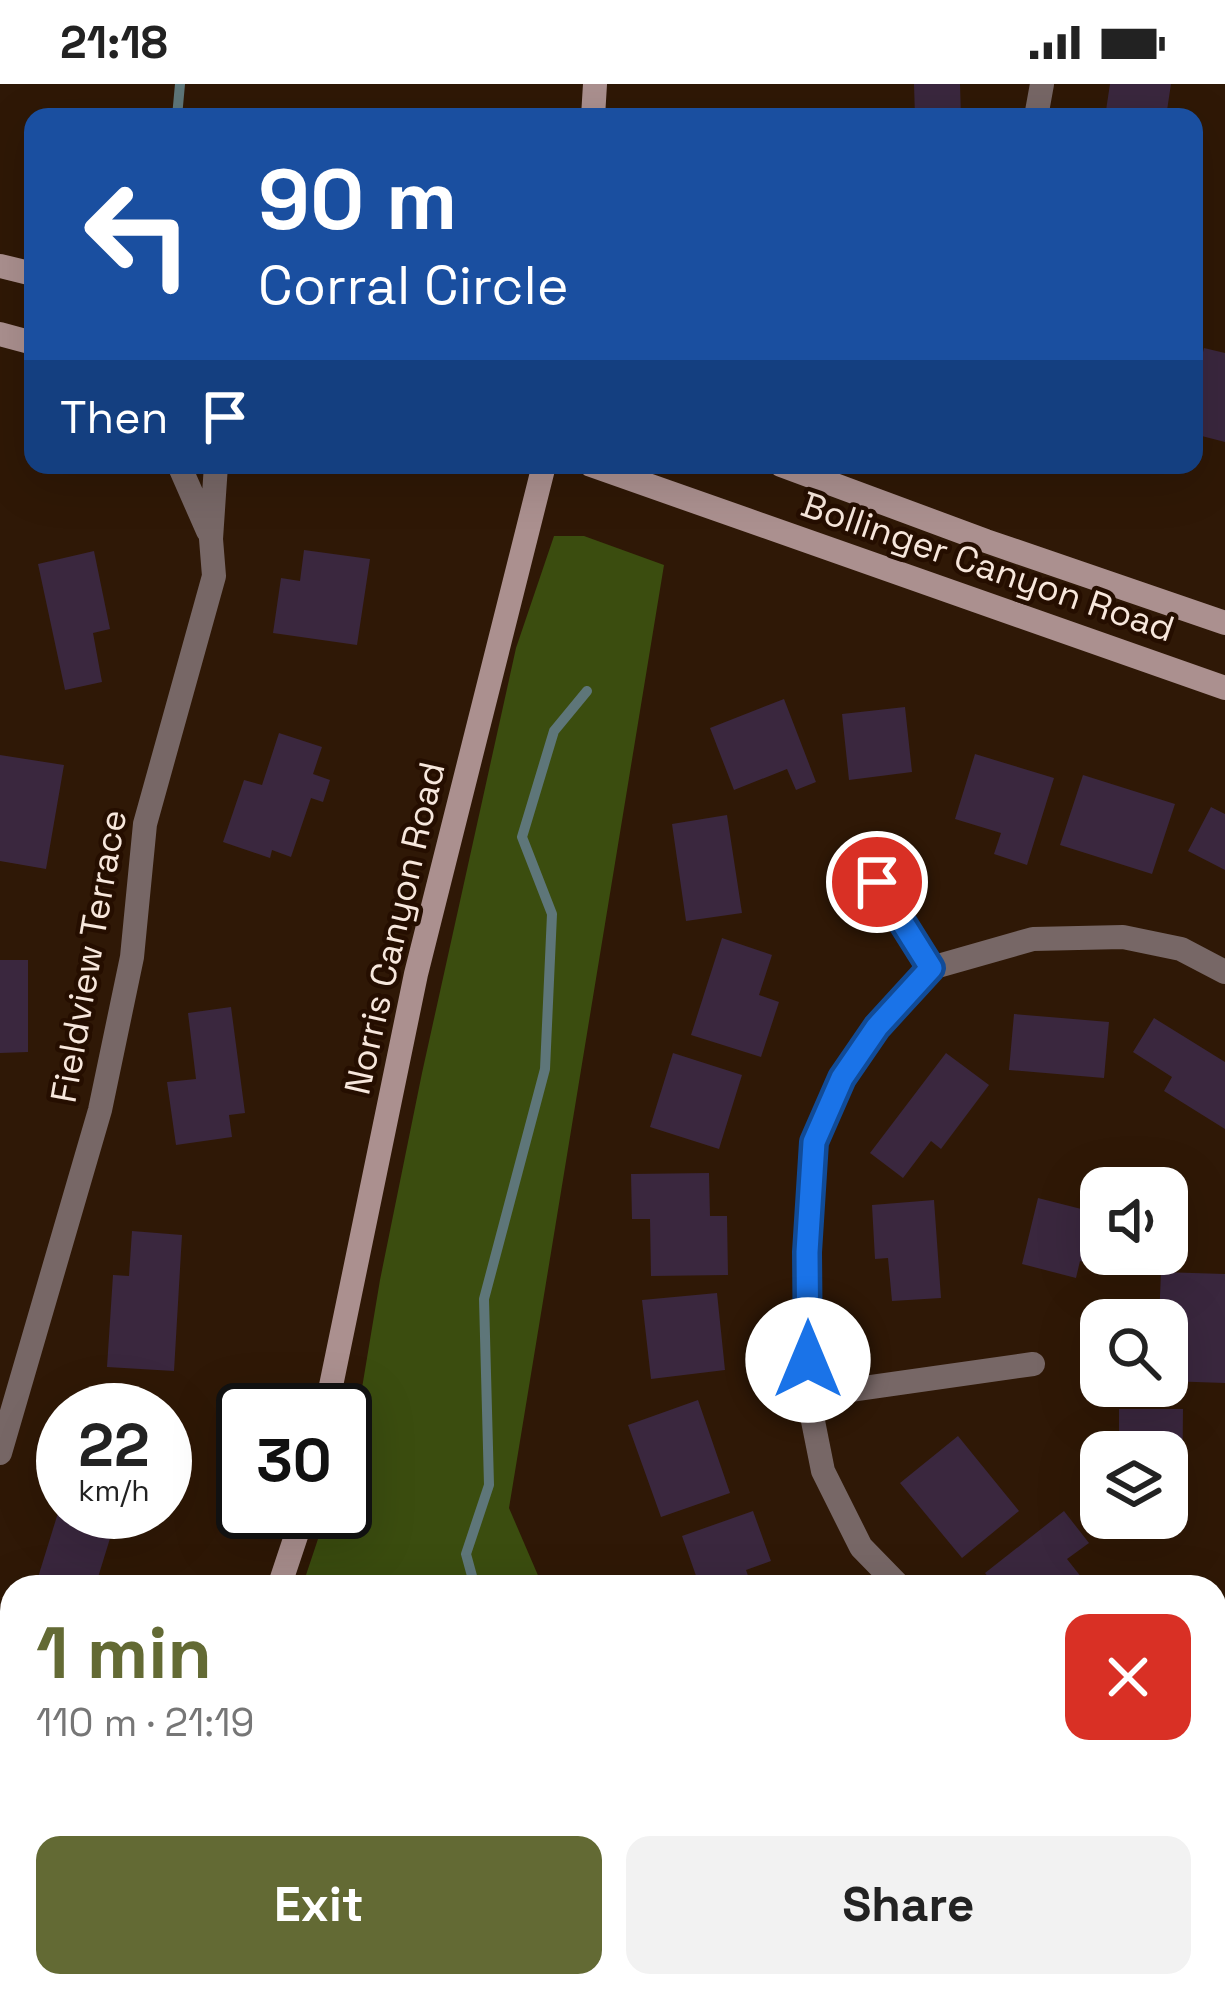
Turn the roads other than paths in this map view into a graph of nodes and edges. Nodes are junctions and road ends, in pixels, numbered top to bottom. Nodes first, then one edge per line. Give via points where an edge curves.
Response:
1 (183, 474) edge
2 (215, 474) edge
3 (542, 474) edge
4 (617, 474) edge
5 (806, 474) edge
6 (211, 539) junction
7 (1225, 623) edge
8 (1225, 688) edge
9 (877, 882) dead end
10 (931, 968) junction
11 (1225, 972) edge
12 (1033, 1364) dead end
13 (332, 1383) edge
14 (808, 1396) junction
15 (0, 1453) edge
16 (295, 1539) edge
17 (283, 1575) edge
18 (888, 1575) edge

1 - 6 street, Fieldview Terrace
2 - 6 street, Fieldview Terrace
3 - 13 main road, Norris Canyon Road via 416,974
4 - 8 main road, Bollinger Canyon Road
5 - 7 main road, Bollinger Canyon Road
6 - 15 street, Fieldview Terrace via 214,576 145,824 132,957 100,1110
9 - 10 street
10 - 11 street via 1034,939 1123,937 1181,949
10 - 14 street via 842,1078 814,1142
12 - 14 street
14 - 18 street via 823,1471 861,1547
16 - 17 main road

